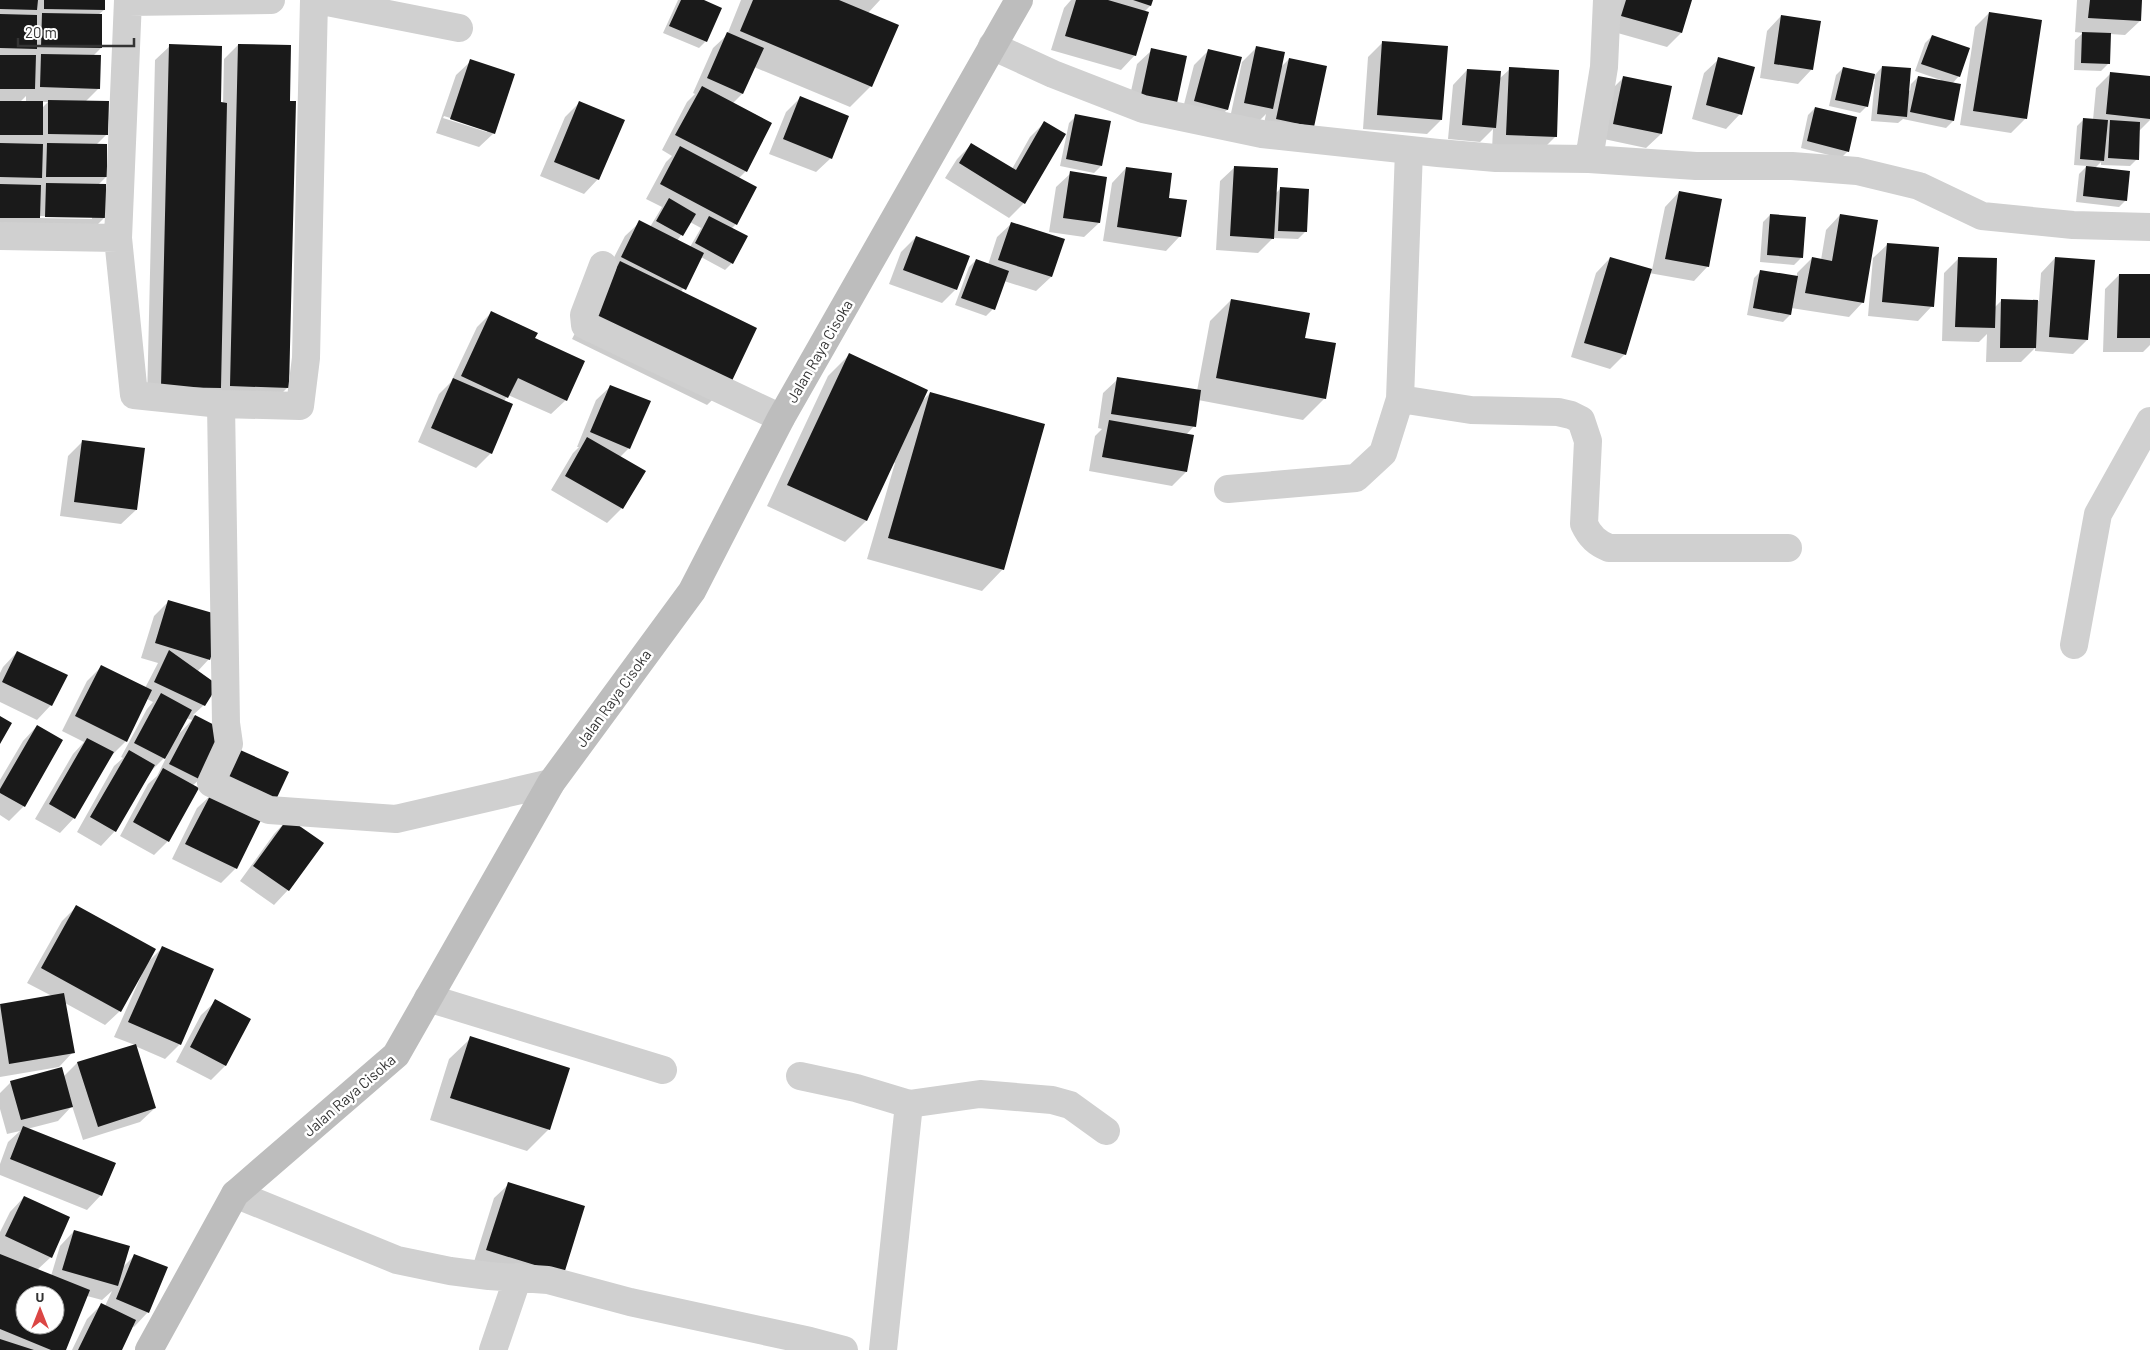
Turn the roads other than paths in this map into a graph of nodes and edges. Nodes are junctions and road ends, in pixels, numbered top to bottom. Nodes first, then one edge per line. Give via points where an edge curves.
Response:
1 (271, 0) edge
2 (315, 0) edge
3 (1020, 0) edge
4 (1607, 0) edge
5 (128, 1) edge
6 (459, 28) dead end
7 (992, 46) junction
8 (1410, 150) junction
9 (1589, 159) junction
10 (2150, 227) edge
11 (0, 236) edge
12 (118, 238) junction
13 (603, 264) dead end
14 (1400, 399) junction
15 (221, 404) junction
16 (781, 418) junction
17 (2150, 421) edge
18 (1228, 488) dead end
19 (1788, 548) dead end
20 (2074, 644) dead end
21 (551, 783) junction
22 (428, 998) junction
23 (663, 1070) dead end
24 (800, 1076) dead end
25 (909, 1104) junction
26 (1106, 1131) dead end
27 (235, 1194) junction
28 (518, 1277) junction
29 (149, 1350) edge
30 (493, 1350) edge
31 (844, 1350) edge
32 (883, 1350) edge

1 - 5 street
2 - 6 street
2 - 15 street via 306,358 300,406
3 - 7 street, Jalan Raya Cisoka
4 - 9 street via 1604,68
5 - 12 street
7 - 8 street via 1143,109 1262,134
7 - 16 street, Jalan Raya Cisoka
8 - 9 street via 1496,158
8 - 14 street
9 - 10 street via 1856,171 1920,186 1982,216 2073,225
11 - 12 street
12 - 15 street via 134,396
13 - 16 street via 584,315 585,325
14 - 18 street via 1383,453 1356,478
14 - 19 street via 1471,410 1558,412 1581,420 1588,441 1584,524 1598,543 1609,548
15 - 21 street via 226,723 230,744 211,783 269,810 396,819
16 - 21 street, Jalan Raya Cisoka via 692,591
17 - 20 street via 2098,514
21 - 22 street, Jalan Raya Cisoka
22 - 23 street
22 - 27 street, Jalan Raya Cisoka via 396,1055
24 - 25 street via 849,1086
25 - 26 street via 980,1094 1052,1100 1070,1105
25 - 32 street
27 - 28 street via 396,1260 450,1271
27 - 29 street, Jalan Raya Cisoka
28 - 30 street
28 - 31 street via 548,1280 630,1302

